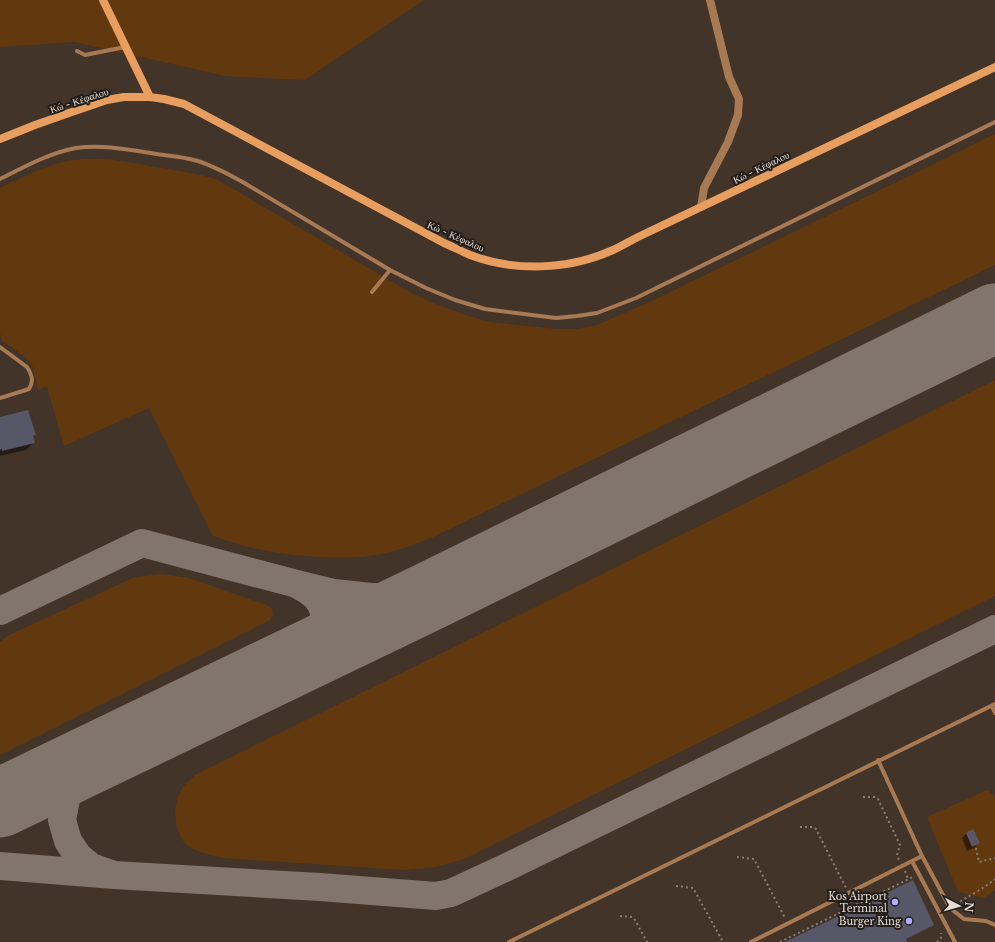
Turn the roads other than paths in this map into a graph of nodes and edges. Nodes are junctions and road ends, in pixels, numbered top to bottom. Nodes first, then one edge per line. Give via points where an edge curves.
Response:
1 (103, 0) edge
2 (710, 0) edge
3 (125, 47) junction
4 (77, 51) dead end
5 (995, 66) edge
6 (150, 97) junction
7 (995, 122) edge
8 (0, 139) edge
9 (0, 179) edge
10 (701, 207) junction
11 (390, 270) junction
12 (372, 292) dead end
13 (0, 347) edge
14 (0, 398) edge
15 (993, 705) edge
16 (995, 713) edge
17 (878, 760) junction
18 (922, 856) junction
19 (912, 862) junction
20 (995, 925) edge
21 (509, 942) edge
22 (751, 942) edge
23 (955, 942) edge

1 - 3 main road
2 - 10 street via 729,77 739,99 738,115 728,142 704,188
3 - 4 lane via 85,55
3 - 6 main road
5 - 10 main road, Κώ - Κέφαλου
6 - 8 main road, Κώ - Κέφαλου via 107,100
6 - 10 main road, Κώ - Κέφαλου via 184,104 444,243 492,262 544,266 590,259 614,250
7 - 11 lane via 636,298 596,313 556,318 485,309 455,300
9 - 11 lane via 28,165 76,148 119,148 194,160 240,181
11 - 12 lane
13 - 14 lane via 27,367 32,380 28,389
15 - 16 lane
15 - 17 lane
17 - 18 lane
17 - 21 lane
18 - 19 lane
18 - 20 lane via 950,908 964,919 986,921
19 - 22 lane
19 - 23 lane

